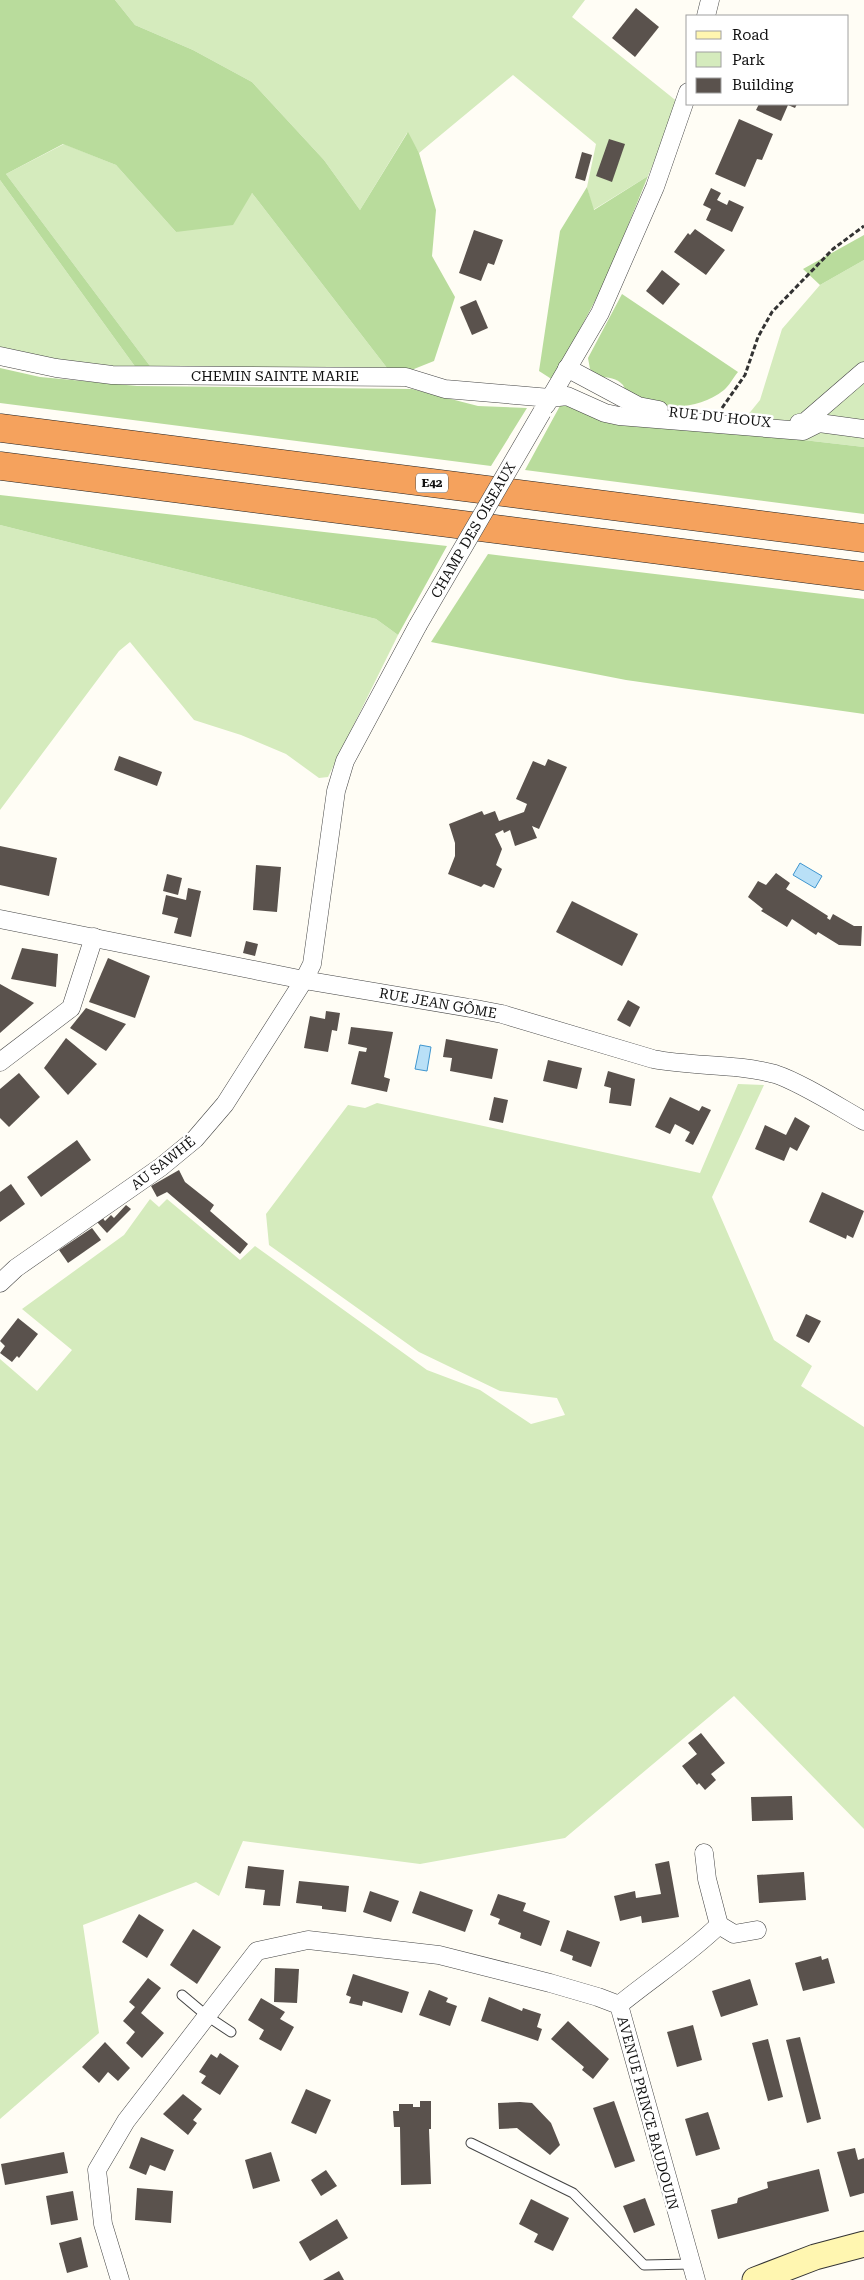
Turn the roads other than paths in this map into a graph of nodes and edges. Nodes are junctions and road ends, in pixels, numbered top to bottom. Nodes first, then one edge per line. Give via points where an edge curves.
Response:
1 (710, 0) edge
2 (706, 15) edge
3 (686, 98) edge
4 (0, 356) edge
5 (567, 368) junction
6 (864, 371) edge
7 (546, 405) junction
8 (0, 428) edge
9 (864, 429) edge
10 (0, 466) edge
11 (864, 538) edge
12 (864, 576) edge
13 (0, 919) edge
14 (94, 937) junction
15 (304, 980) junction
16 (0, 1062) edge
17 (864, 1120) edge
18 (0, 1283) edge
19 (704, 1853) dead end
20 (719, 1925) junction
21 (757, 1930) dead end
22 (182, 1995) dead end
23 (619, 2006) junction
24 (207, 2016) junction
25 (231, 2032) dead end
26 (471, 2143) dead end
27 (864, 2244) edge
28 (693, 2272) edge
29 (120, 2280) edge
30 (754, 2280) edge

1 - 2 street
3 - 5 street, CHAMP DES OISEAUX via 655,187 620,269 600,312
4 - 7 street, CHEMIN SAINTE MARIE via 112,375 406,377 445,389
5 - 6 street, RUE DU HOUX via 638,406 790,423 805,422
5 - 7 street, CHAMP DES OISEAUX
7 - 9 street, CHEMIN SAINTE MARIE via 567,396 619,416 803,431 819,423
7 - 15 street, CHAMP DES OISEAUX, bridge via 418,625 345,761 336,791 312,964
8 - 11 highway, E42
10 - 12 highway
13 - 14 street, RUE JEAN GÔME
14 - 15 street, RUE JEAN GÔME
14 - 16 street via 71,1008
15 - 17 street, RUE JEAN GÔME via 502,1014 652,1059 746,1068 776,1075
15 - 18 street, AU SAWHÉ via 225,1104 195,1139 161,1167 16,1268
19 - 20 street via 707,1880
20 - 21 street via 734,1934
20 - 23 street, AVENUE PRINCE BAUDOUIN via 695,1948 650,1979
22 - 24 lane
23 - 24 street, AVENUE PRINCE BAUDOUIN via 550,1983 439,1955 308,1940 257,1951
23 - 28 street, AVENUE PRINCE BAUDOUIN
24 - 25 lane
24 - 29 street, AVENUE PRINCE BAUDOUIN via 126,2121 97,2170 103,2224
26 - 28 lane via 573,2193 644,2265
27 - 30 main road via 815,2257

